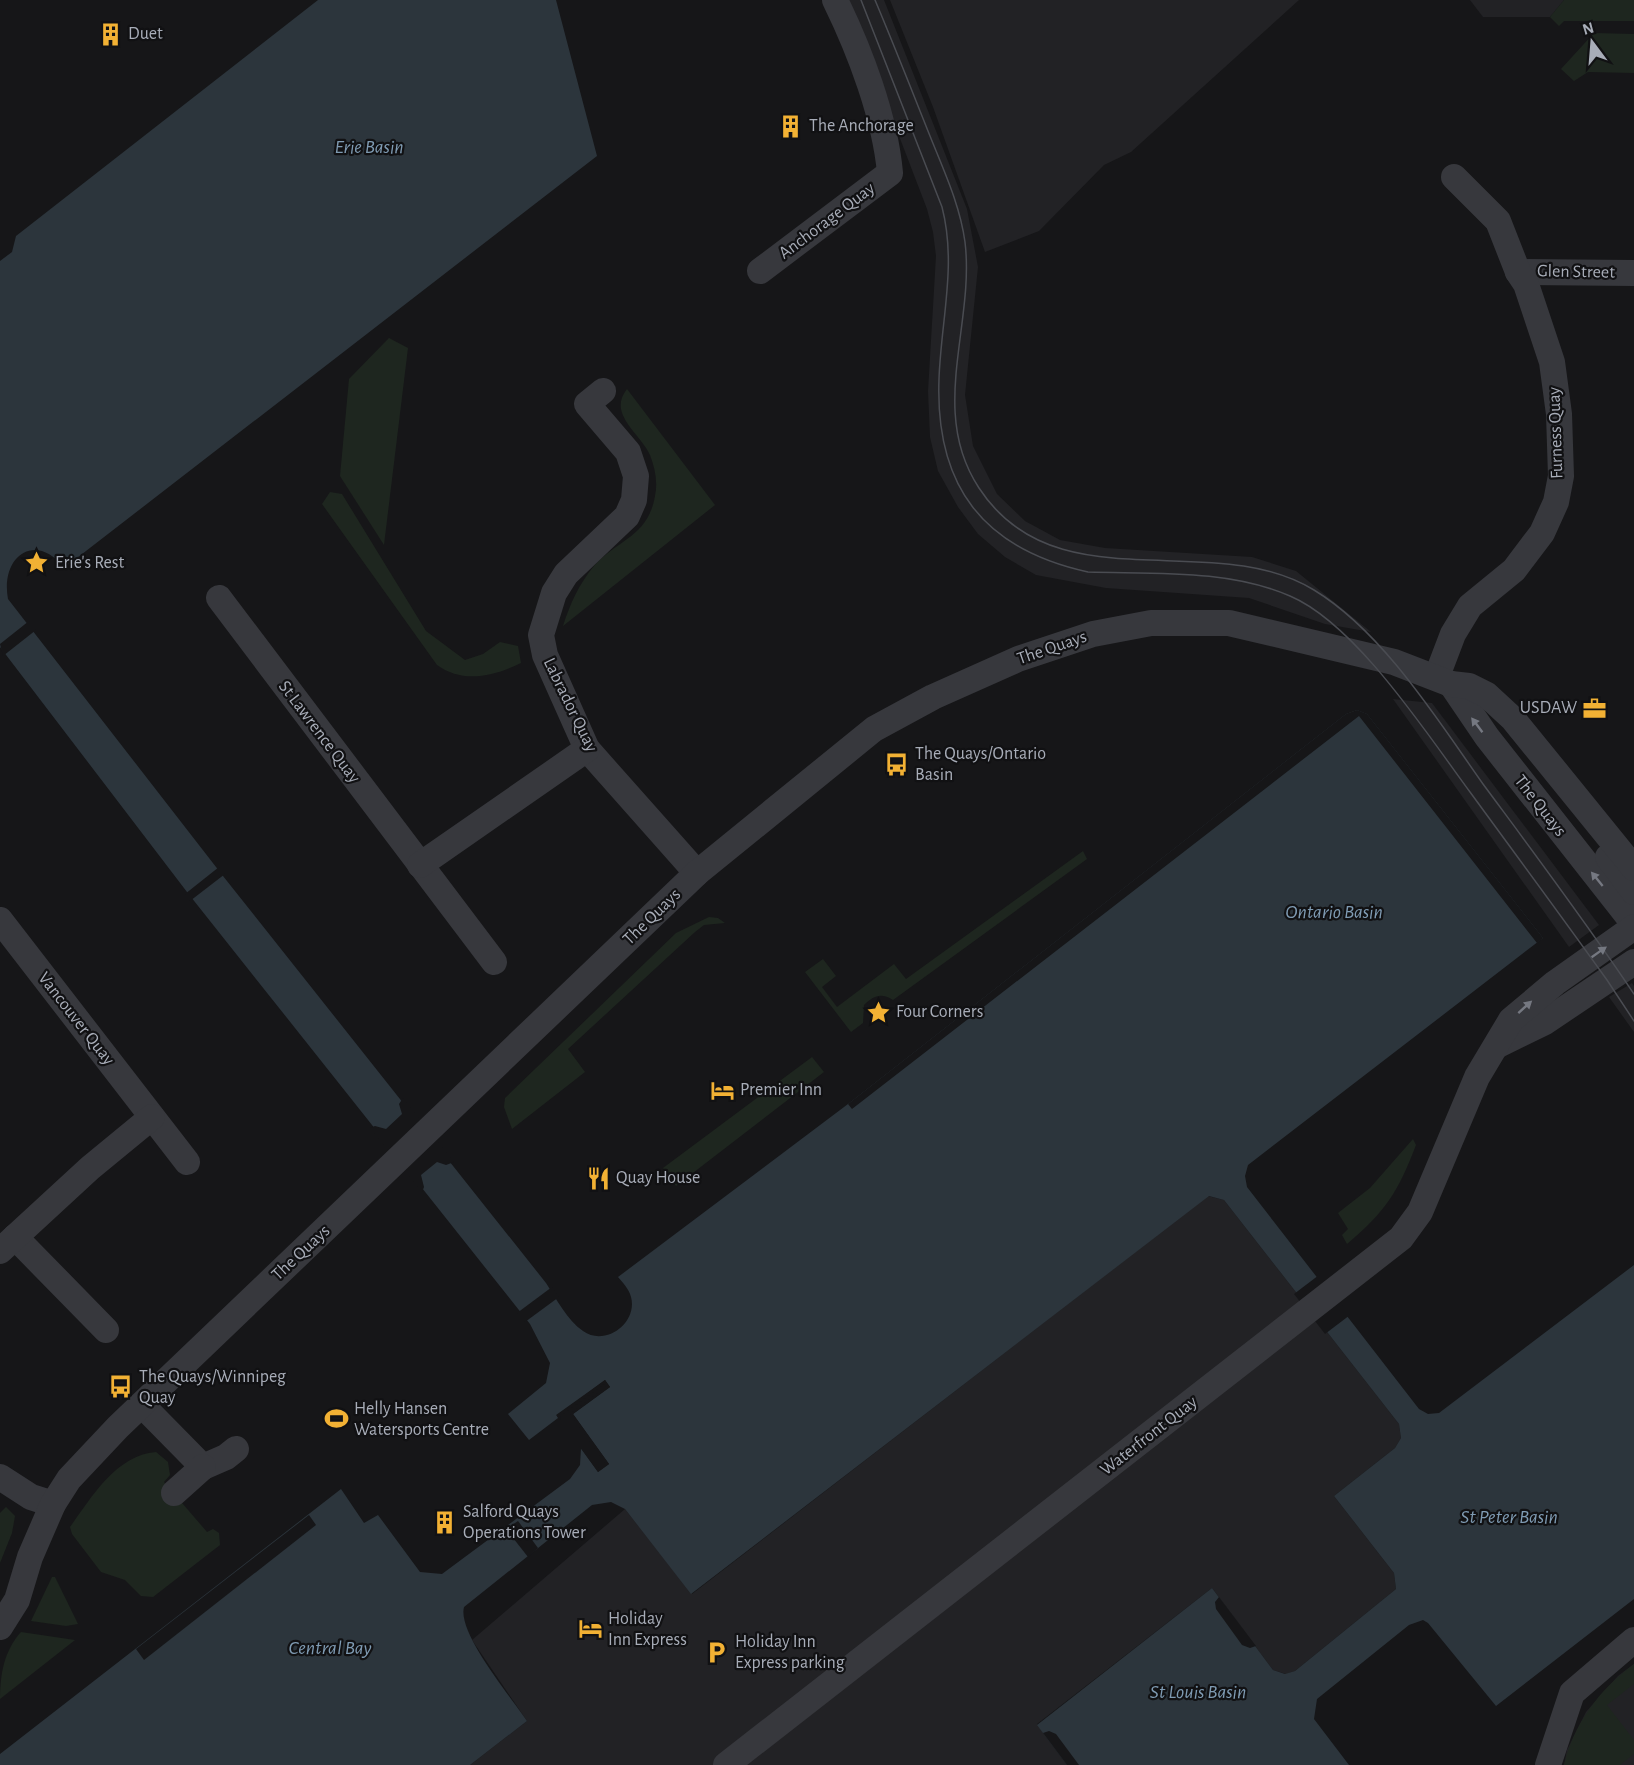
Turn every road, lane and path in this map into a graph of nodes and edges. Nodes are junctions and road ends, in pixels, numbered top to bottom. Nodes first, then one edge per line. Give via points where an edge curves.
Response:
1 (835, 0) edge
2 (1454, 177) dead end
3 (760, 271) dead end
4 (1518, 272) junction
5 (1634, 273) edge
6 (595, 397) dead end
7 (219, 598) dead end
8 (1444, 680) junction
9 (587, 749) junction
10 (1538, 752) junction
11 (420, 865) junction
12 (1634, 867) edge
13 (697, 873) junction
14 (1634, 892) edge
15 (0, 920) edge
16 (1634, 926) edge
17 (494, 962) dead end
18 (1634, 962) edge
19 (1496, 1047) junction
20 (152, 1117) junction
21 (187, 1162) dead end
22 (7, 1244) edge
23 (106, 1330) dead end
24 (142, 1405) junction
25 (236, 1449) dead end
26 (203, 1467) junction
27 (0, 1477) edge
28 (174, 1493) dead end
29 (53, 1504) junction
30 (30, 1557) junction
31 (0, 1593) edge
32 (0, 1627) edge
33 (1634, 1640) edge
34 (726, 1765) edge
35 (1548, 1765) edge

1 - 3 street, Anchorage Quay via 849,27 887,142 890,173
2 - 4 street, Furness Quay via 1498,222
4 - 5 street, Glen Street
4 - 8 street, Furness Quay via 1526,284 1552,362 1561,476 1556,502 1542,533 1514,570 1465,614
6 - 9 street, Labrador Quay via 628,452 636,476 634,500 627,516 566,574 554,593 541,635 551,673
7 - 11 street, St Lawrence Quay
8 - 10 street, The Quays via 1486,695 1513,719
8 - 13 street, The Quays via 1394,662 1229,623 1151,623 1093,634 987,672 874,729
16 -> 8 street, The Quays
9 - 11 street
9 - 13 street, Labrador Quay
10 - 12 street, The Quays
10 - 14 street, The Quays
11 - 17 street, St Lawrence Quay
13 - 24 street, The Quays
15 - 20 street, Vancouver Quay
19 -> 16 street, Waterfront Quay via 1511,1020 1536,998
18 - 19 street, Waterfront Quay via 1545,1022
19 - 34 street, Waterfront Quay via 1476,1077 1420,1212 1401,1238
20 - 21 street, Vancouver Quay
20 - 22 street
22 - 23 street
24 - 26 street
24 - 29 street, The Quays via 87,1458
25 - 26 street
26 - 28 street
27 - 29 street via 31,1497
29 - 30 street, The Quays
30 - 31 street, The Quays
30 - 32 street, The Quays via 17,1600
33 - 35 street via 1572,1693

